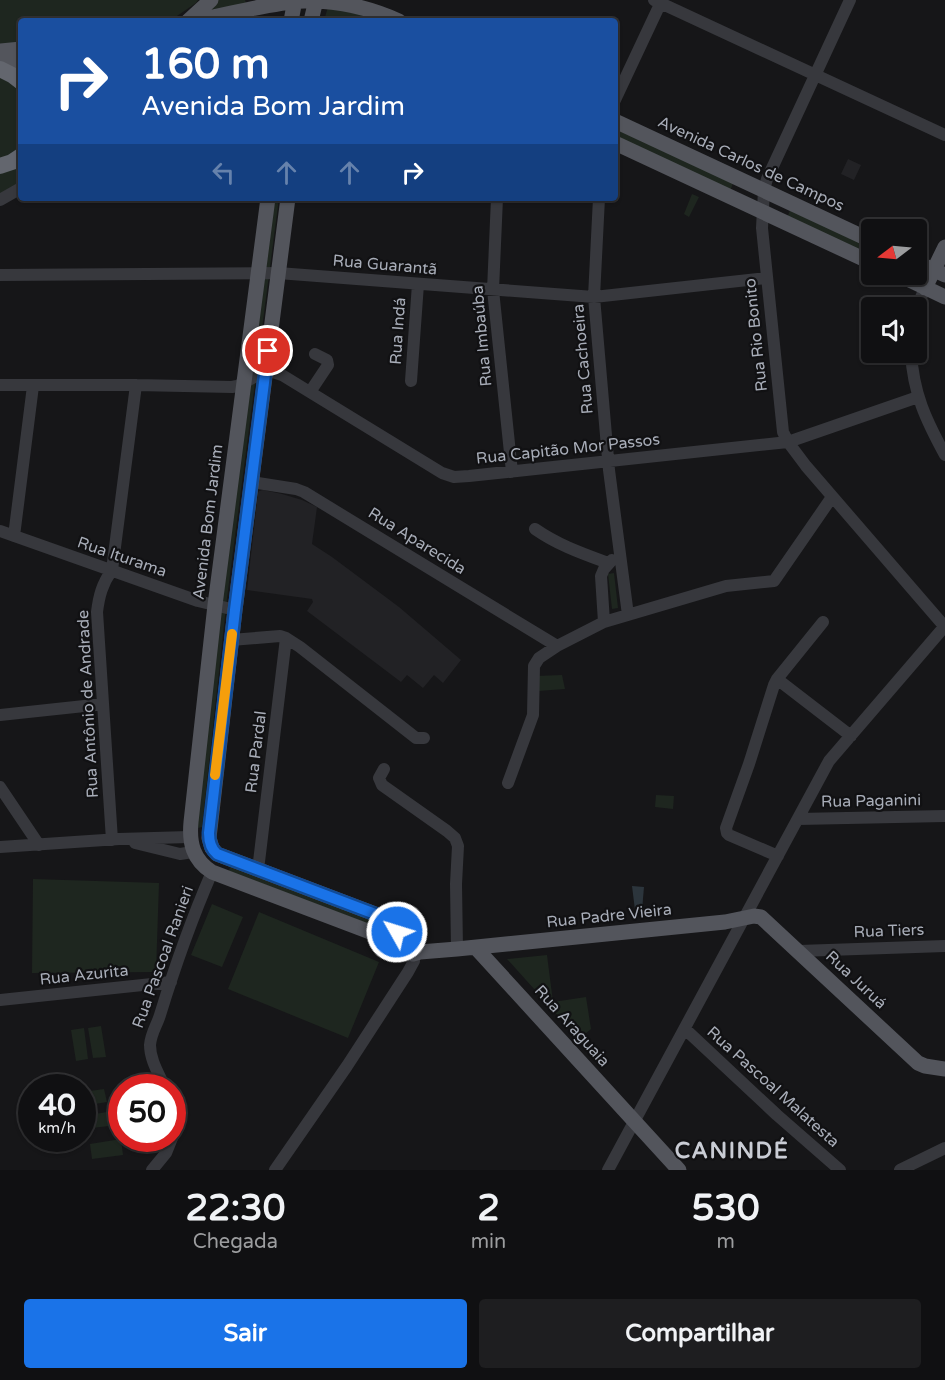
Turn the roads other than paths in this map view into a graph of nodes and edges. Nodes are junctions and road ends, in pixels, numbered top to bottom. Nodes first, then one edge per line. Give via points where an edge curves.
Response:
1 (212, 0) edge
2 (850, 0) edge
3 (315, 1) edge
4 (659, 1) edge
5 (284, 2) edge
6 (367, 4) edge
7 (191, 18) edge
8 (208, 18) edge
9 (290, 18) edge
10 (313, 18) edge
11 (393, 18) edge
12 (18, 49) edge
13 (0, 51) edge
14 (18, 64) edge
15 (0, 67) edge
16 (815, 75) junction
17 (18, 80) edge
18 (618, 93) edge
19 (618, 122) edge
20 (945, 135) edge
21 (618, 144) edge
22 (18, 158) edge
23 (0, 166) edge
24 (18, 190) edge
25 (764, 190) junction
26 (0, 200) edge
27 (268, 201) edge
28 (288, 201) edge
29 (497, 201) edge
30 (599, 201) edge
31 (763, 212) junction
32 (861, 236) edge
33 (945, 247) edge
34 (861, 258) edge
35 (278, 273) junction
36 (939, 273) edge
37 (259, 274) junction
38 (0, 275) edge
39 (767, 278) junction
40 (418, 284) junction
41 (919, 285) edge
42 (925, 288) junction
43 (493, 290) junction
44 (594, 297) junction
45 (921, 297) edge
46 (945, 297) edge
47 (315, 354) dead end
48 (912, 363) edge
49 (266, 371) junction
50 (244, 381) junction
51 (411, 381) dead end
52 (136, 385) junction
53 (0, 386) edge
54 (33, 386) junction
55 (310, 392) junction
56 (918, 397) junction
57 (788, 442) junction
58 (945, 455) edge
59 (608, 462) junction
60 (512, 472) junction
61 (252, 482) junction
62 (832, 497) junction
63 (535, 529) dead end
64 (6, 533) edge
65 (0, 546) edge
66 (619, 552) junction
67 (608, 563) junction
68 (112, 570) junction
69 (215, 606) junction
70 (235, 610) junction
71 (627, 615) junction
72 (604, 622) junction
73 (823, 622) dead end
74 (945, 627) edge
75 (286, 638) junction
76 (231, 640) junction
77 (557, 646) junction
78 (777, 679) junction
79 (103, 704) junction
80 (0, 715) edge
81 (851, 736) junction
82 (424, 738) dead end
83 (384, 769) dead end
84 (508, 783) dead end
85 (0, 787) edge
86 (945, 816) edge
87 (798, 819) junction
88 (209, 838) junction
89 (116, 839) junction
90 (191, 844) junction
91 (39, 845) junction
92 (0, 847) edge
93 (778, 856) junction
94 (233, 860) junction
95 (258, 870) junction
96 (212, 872) junction
97 (377, 914) junction
98 (745, 918) junction
99 (367, 931) junction
100 (945, 946) edge
101 (476, 948) junction
102 (457, 950) junction
103 (416, 951) junction
104 (799, 951) junction
105 (171, 982) junction
106 (0, 1000) edge
107 (685, 1029) junction
108 (945, 1069) edge
109 (159, 1074) edge
110 (634, 1121) junction
111 (945, 1148) edge
112 (166, 1152) edge
113 (152, 1170) edge
114 (275, 1170) edge
115 (608, 1170) edge
116 (679, 1170) edge
117 (840, 1170) edge
118 (900, 1170) edge

1 - 7 main road
2 - 16 street, Rua Rio Bonito
3 - 5 main road
3 - 6 main road
3 - 10 main road
4 - 16 street
4 - 18 street
5 - 8 main road
5 - 9 main road
6 - 11 main road
12 - 13 main road
14 - 15 main road
15 - 17 highway
16 - 20 street
16 - 25 street, Rua Rio Bonito
19 - 25 main road, Avenida Carlos de Campos
21 - 31 main road
22 - 23 highway
24 - 26 street
25 - 31 street, Rua Rio Bonito
25 - 32 main road, Avenida Carlos de Campos
27 - 37 main road, Avenida Bom Jardim
28 - 35 main road
29 - 43 street, Rua Imbaúba
30 - 44 street, Rua Cachoeira
31 - 34 main road
31 - 39 street, Rua Rio Bonito
33 - 36 main road
35 - 37 street, Rua Guarantã
35 - 40 street, Rua Guarantã
35 - 49 main road
36 - 42 main road
37 - 38 street, Rua Guarantã
37 - 50 main road, Avenida Bom Jardim
39 - 44 street, Rua Guarantã
39 - 57 street, Rua Rio Bonito via 783,432
40 - 43 street, Rua Guarantã
40 - 51 street, Rua Indá
41 - 42 main road
42 - 45 street
42 - 46 main road
43 - 44 street, Rua Guarantã
43 - 60 street, Rua Imbaúba
44 - 59 street, Rua Cachoeira
47 - 55 street via 327,360 328,365
48 - 56 street
49 - 50 street
49 - 55 street, Rua Capitão Mor Passos via 282,375
49 - 61 main road
50 - 52 street via 232,387
50 - 69 main road, Avenida Bom Jardim
52 - 54 street
52 - 68 street, Rua Antônio de Andrade
53 - 54 street
54 - 64 street
55 - 60 street, Rua Capitão Mor Passos via 448,476
56 - 57 street, Rua Capitão Mor Passos
56 - 58 street
57 - 59 street, Rua Capitão Mor Passos
57 - 62 street, Rua Rio Bonito
59 - 60 street, Rua Capitão Mor Passos
59 - 66 street, Rua Cachoeira
61 - 70 main road
61 - 77 street, Rua Aparecida via 304,492
62 - 71 street via 774,581 726,586
62 - 74 street, Rua Rio Bonito
63 - 67 street via 570,549
64 - 65 street
64 - 68 street, Rua Iturama
66 - 67 street
66 - 71 street, Rua Cachoeira
67 - 72 street via 601,576
68 - 69 street, Rua Iturama
68 - 79 street, Rua Antônio de Andrade via 101,589 97,612
69 - 70 street, Rua Iturama
69 - 90 main road, Avenida Bom Jardim
70 - 76 main road
71 - 72 street
72 - 77 street
73 - 78 street
74 - 81 street
75 - 76 street
75 - 82 street via 416,738
75 - 95 street, Rua Pardal
76 - 88 main road
77 - 84 street via 534,666 533,715
78 - 81 street
78 - 93 street via 726,828 729,835
79 - 80 street
79 - 89 street, Rua Antônio de Andrade
81 - 87 street via 829,761
83 - 102 street via 379,778 382,784 453,835 458,846
85 - 91 street
86 - 87 street, Rua Paganini
87 - 93 street
88 - 90 main road via 203,847
88 - 94 main road via 217,854
89 - 90 street
89 - 91 street
90 - 96 main road via 199,861
91 - 92 street
93 - 98 street
94 - 95 main road
94 - 96 main road via 219,862
95 - 97 main road
96 - 99 main road
96 - 105 street, Rua Pascoal Ranieri
97 - 99 main road via 376,926
97 - 103 main road
98 - 101 main road, Rua Padre Vieira
98 - 104 main road, Rua Juruá via 761,917
98 - 107 street
99 - 103 main road via 398,948
100 - 104 street, Rua Tiers
101 - 102 main road
101 - 110 main road, Rua Araguaia
102 - 103 main road
103 - 114 street via 414,961 371,1030
104 - 108 main road, Rua Juruá via 918,1063
105 - 106 street, Rua Azurita
105 - 109 street, Rua Pascoal Ranieri via 150,1046
107 - 110 street
107 - 117 street, Rua Pascoal Malatesta
110 - 115 street
110 - 116 main road, Rua Araguaia
111 - 118 street
112 - 113 street

